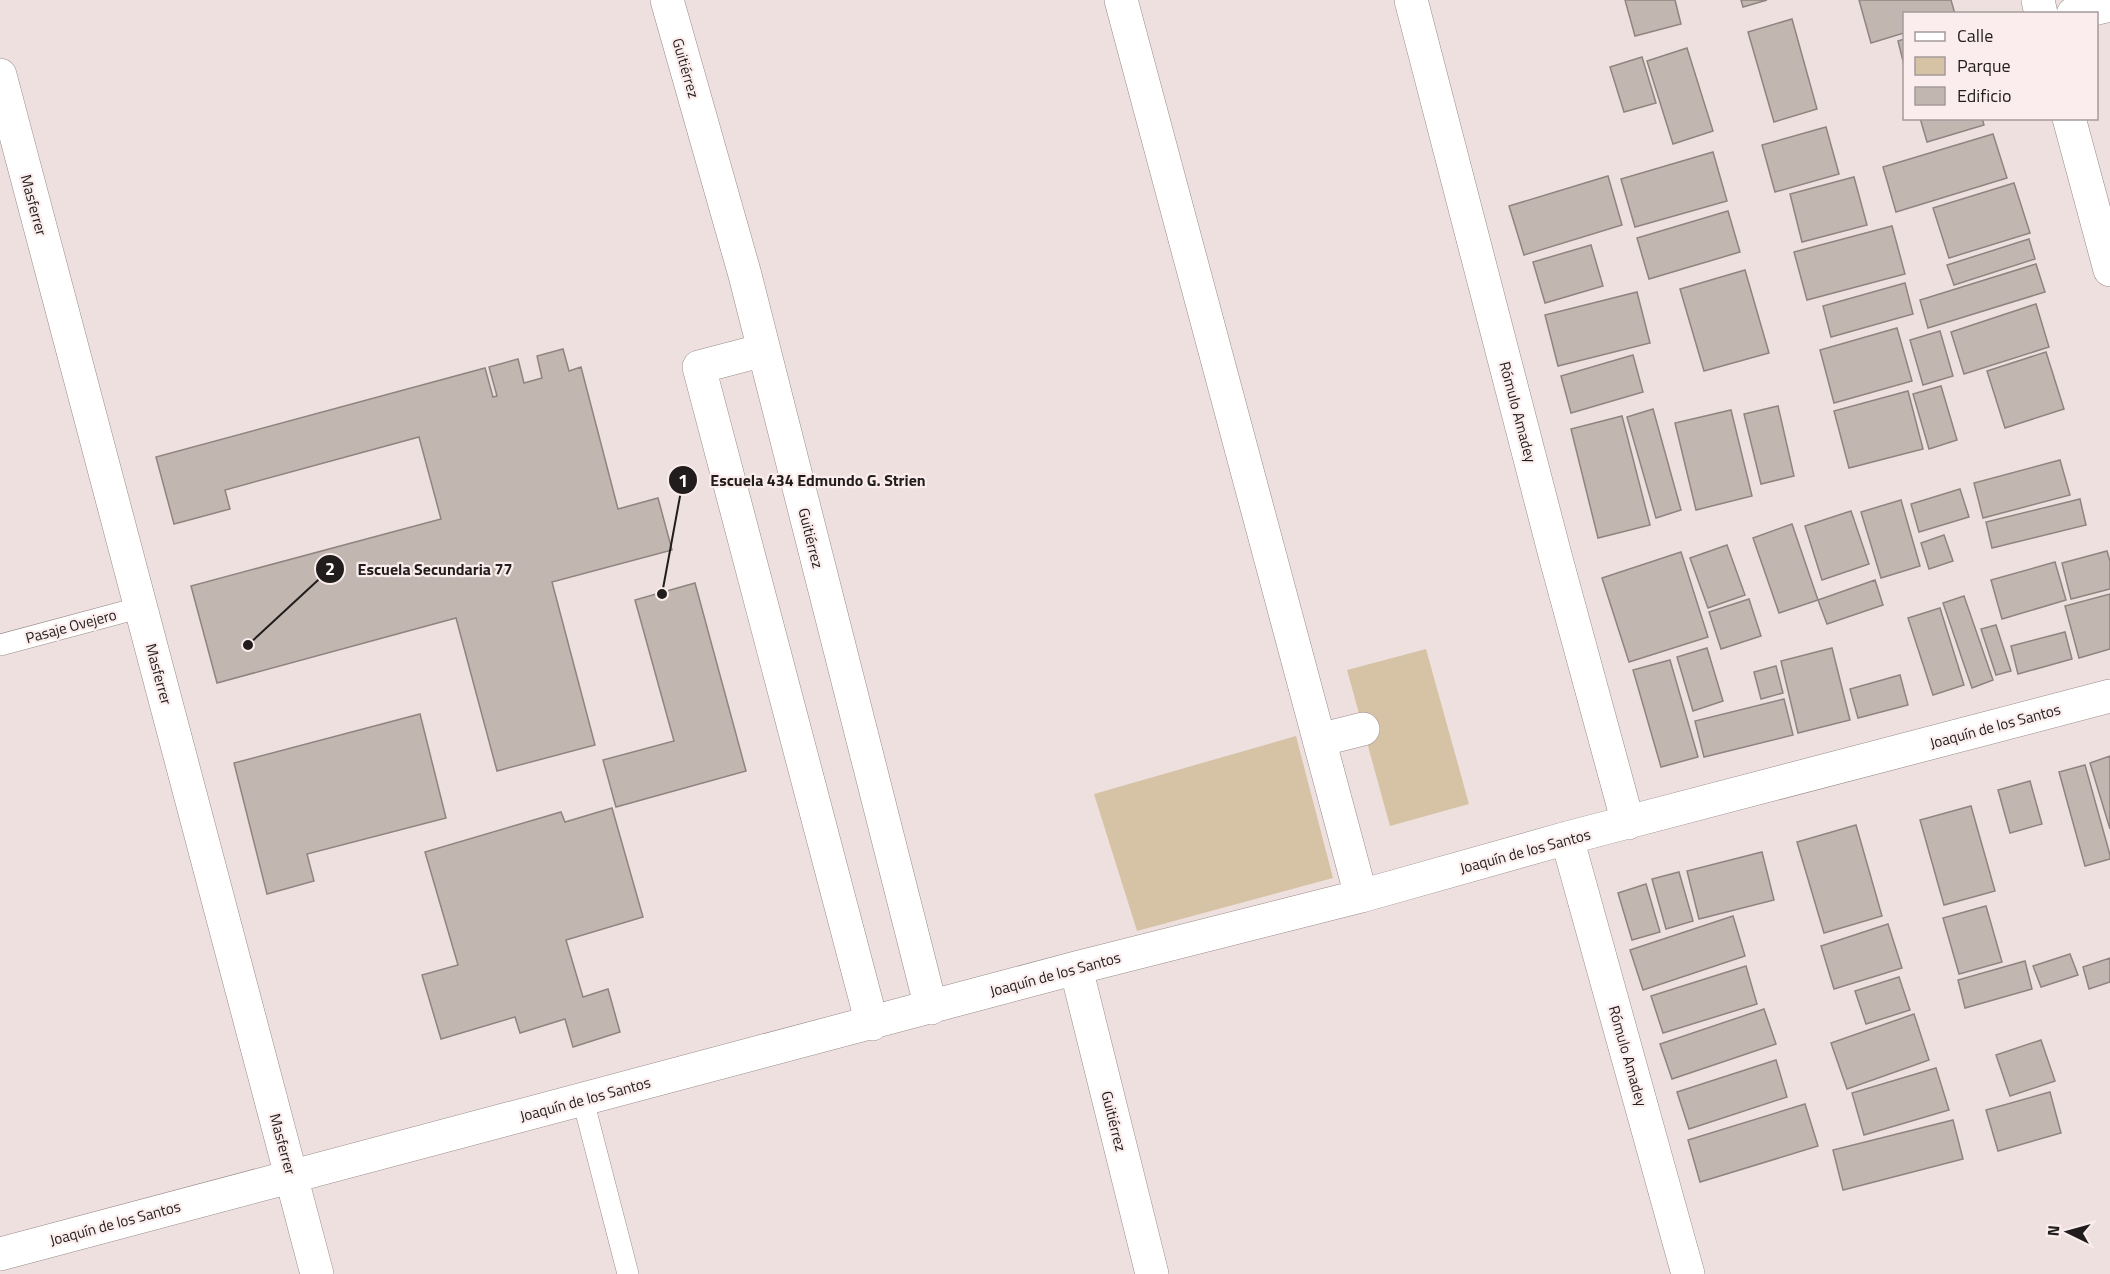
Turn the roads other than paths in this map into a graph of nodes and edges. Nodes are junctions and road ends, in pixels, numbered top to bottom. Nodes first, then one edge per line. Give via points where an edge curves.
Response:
1 (666, 0) edge
2 (1121, 0) edge
3 (1411, 0) edge
4 (2110, 5) edge
5 (2081, 12) edge
6 (0, 75) edge
7 (2070, 120) edge
8 (2110, 270) edge
9 (764, 350) junction
10 (142, 607) junction
11 (0, 645) edge
12 (2110, 696) edge
13 (1363, 729) dead end
14 (1318, 740) junction
15 (1628, 824) junction
16 (1567, 838) junction
17 (1361, 896) junction
18 (1076, 968) junction
19 (931, 1008) junction
20 (872, 1024) junction
21 (583, 1100) junction
22 (291, 1176) junction
23 (0, 1254) edge
24 (317, 1274) edge
25 (628, 1274) edge
26 (1152, 1274) edge
27 (1689, 1274) edge

1 - 9 street, Guitiérrez
2 - 14 street
3 - 15 street, Rómulo Amadey
4 - 5 street
6 - 10 street, Masferrer
7 - 8 street
9 - 19 street, Guitiérrez
9 - 20 street via 699,367
10 - 11 lane, Pasaje Ovejero
10 - 22 street, Masferrer
12 - 15 street, Joaquín de los Santos
13 - 14 street
14 - 17 street
15 - 16 street, Joaquín de los Santos
16 - 17 street, Joaquín de los Santos
16 - 27 street, Rómulo Amadey
17 - 18 street, Joaquín de los Santos
18 - 19 street, Joaquín de los Santos
18 - 26 street, Guitiérrez
19 - 20 street, Joaquín de los Santos
20 - 21 street, Joaquín de los Santos
21 - 22 street, Joaquín de los Santos
21 - 25 lane
22 - 23 street, Joaquín de los Santos
22 - 24 street, Masferrer

